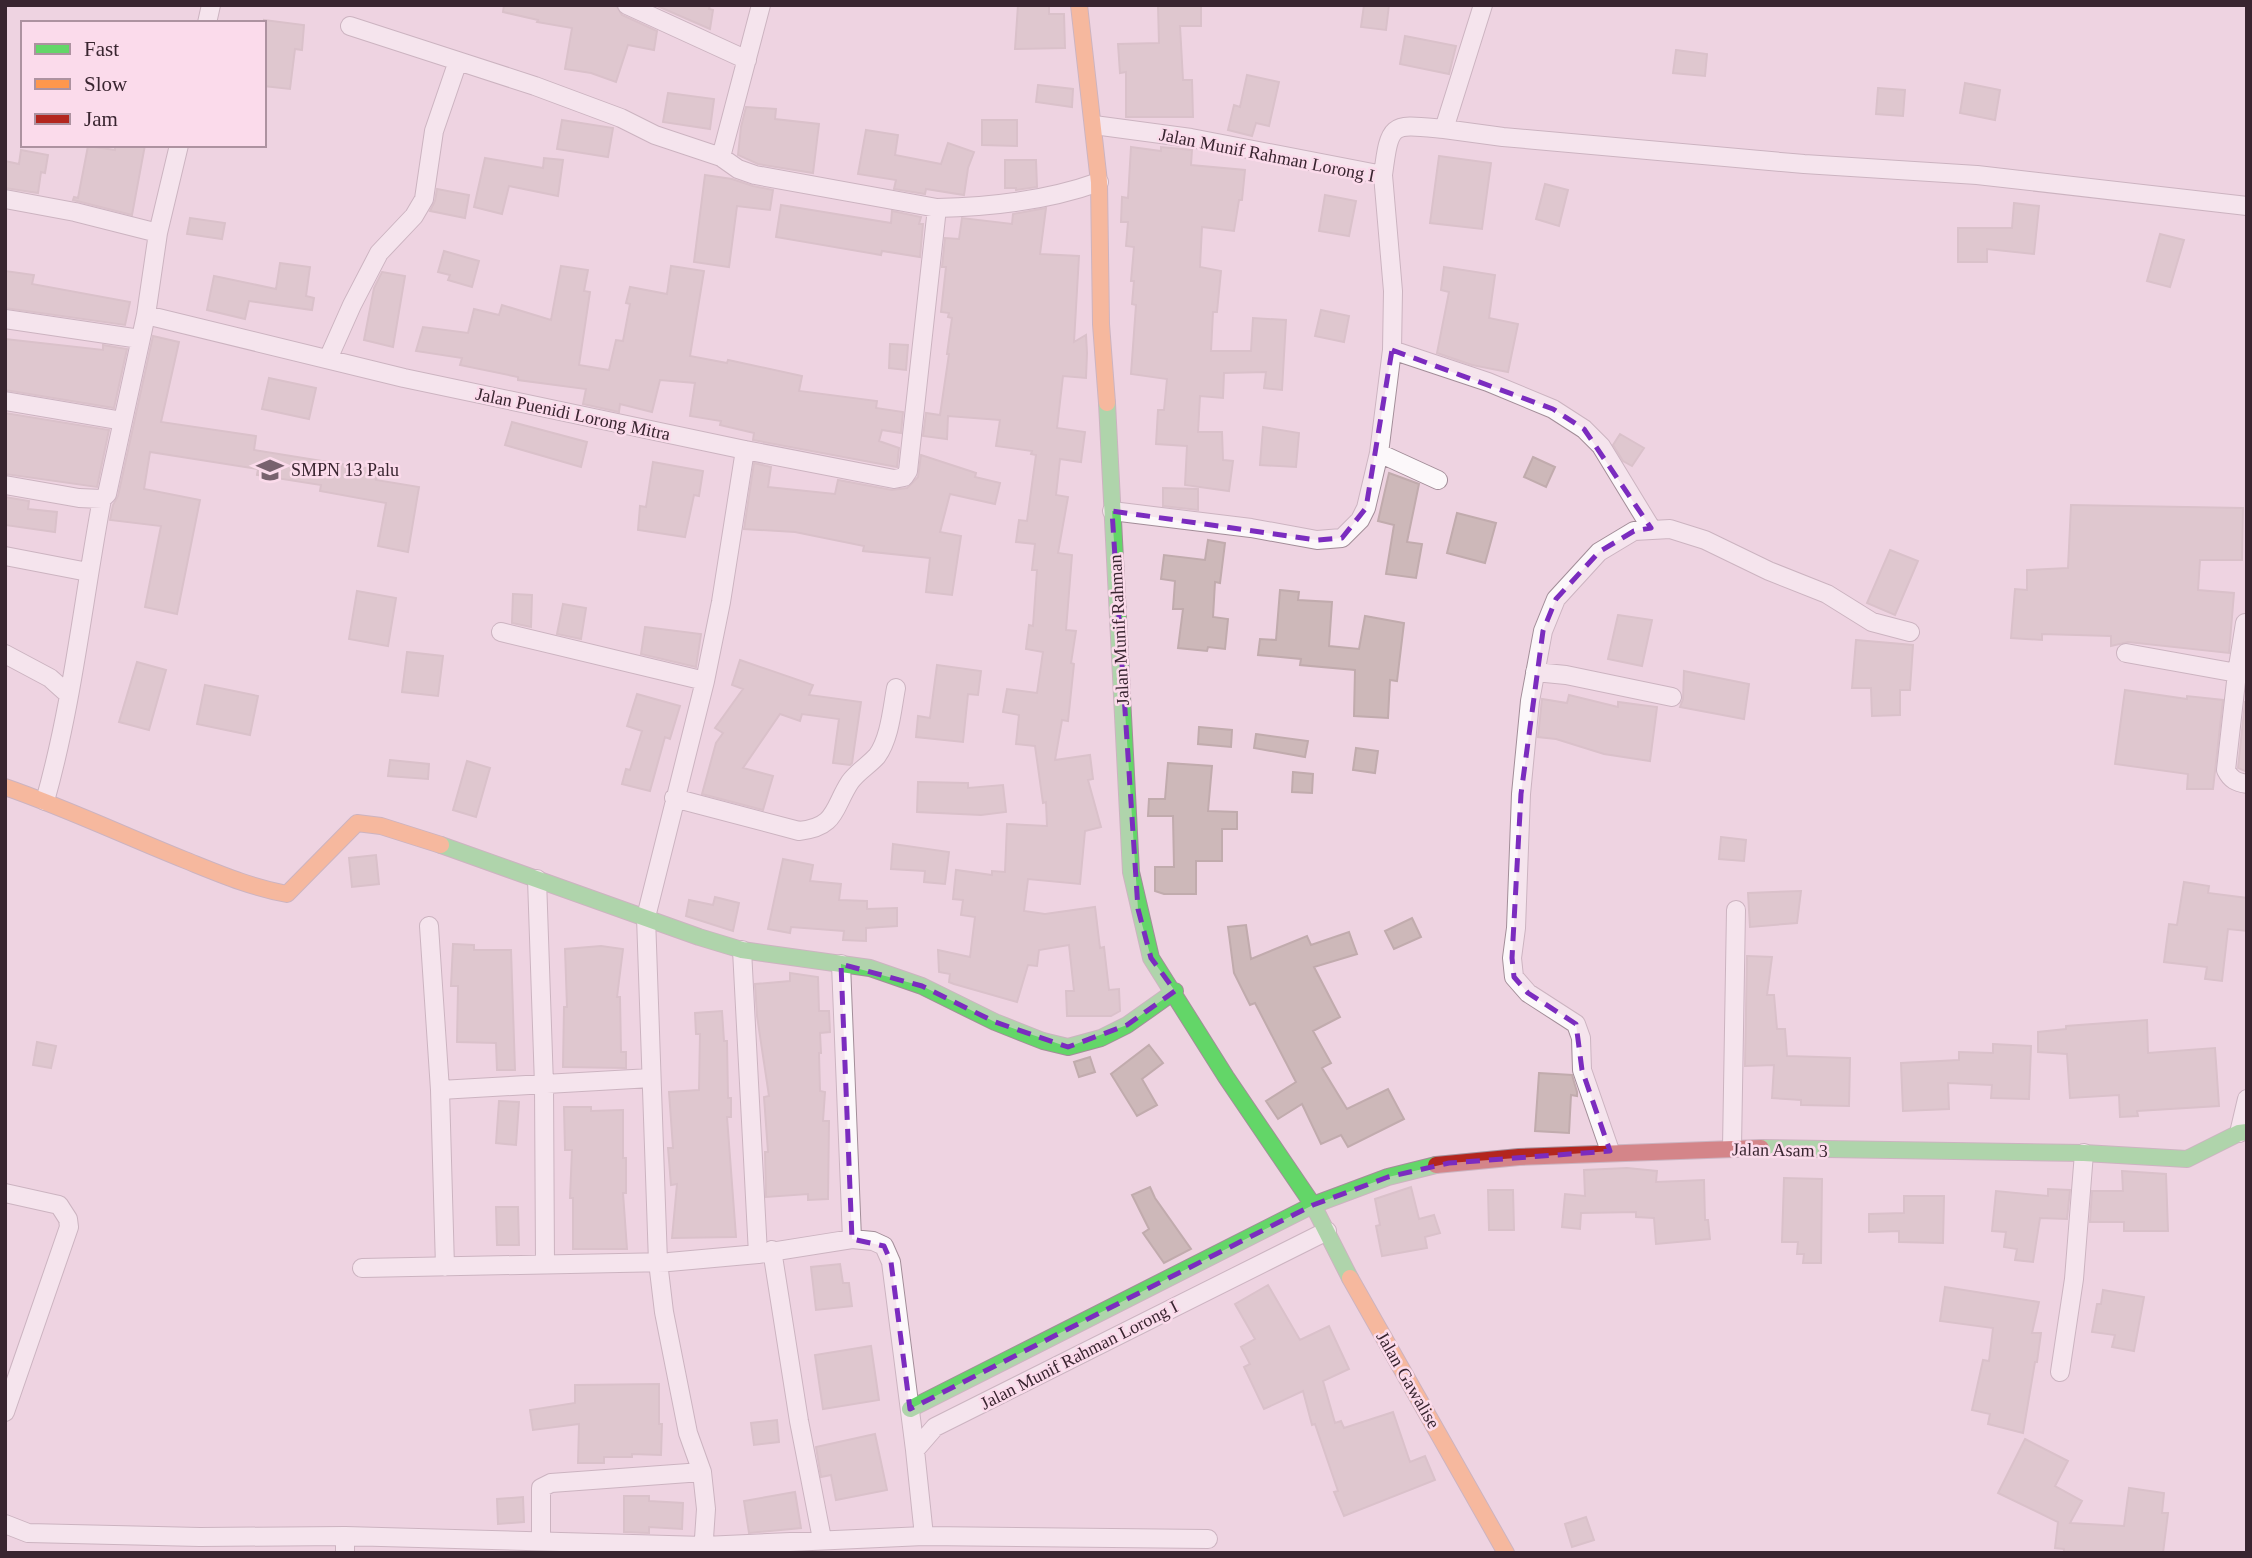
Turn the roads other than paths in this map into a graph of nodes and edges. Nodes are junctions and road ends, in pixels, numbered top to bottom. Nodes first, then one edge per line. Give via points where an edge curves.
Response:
1 (627, 5) edge
2 (761, 5) edge
3 (1079, 5) edge
4 (1483, 5) edge
5 (350, 26) dead end
6 (747, 60) junction
7 (458, 61) junction
8 (1094, 125) junction
9 (1444, 129) junction
10 (179, 147) edge
11 (721, 157) junction
12 (1382, 175) junction
13 (1099, 182) junction
14 (5, 200) edge
15 (2247, 206) edge
16 (937, 208) junction
17 (158, 233) junction
18 (146, 315) junction
19 (5, 319) edge
20 (141, 339) junction
21 (1392, 350) junction
22 (328, 359) junction
23 (5, 401) edge
24 (123, 421) junction
25 (746, 450) junction
26 (1379, 453) junction
27 (1438, 480) dead end
28 (5, 485) edge
29 (102, 499) junction
30 (1112, 511) junction
31 (1651, 528) junction
32 (5, 556) edge
33 (88, 572) junction
34 (2245, 622) edge
35 (500, 632) dead end
36 (1910, 632) dead end
37 (2126, 653) dead end
38 (5, 654) edge
39 (1535, 672) junction
40 (2237, 673) junction
41 (705, 681) junction
42 (896, 688) dead end
43 (69, 695) junction
44 (1672, 697) dead end
45 (2247, 783) edge
46 (5, 787) edge
47 (674, 798) junction
48 (45, 801) junction
49 (537, 879) junction
50 (1736, 910) dead end
51 (646, 917) junction
52 (429, 926) dead end
53 (741, 950) junction
54 (841, 964) junction
55 (1174, 991) junction
56 (651, 1078) junction
57 (544, 1085) junction
58 (440, 1090) junction
59 (2247, 1100) edge
60 (2243, 1133) edge
61 (1732, 1149) junction
62 (1609, 1152) junction
63 (2084, 1153) junction
64 (5, 1193) edge
65 (1314, 1205) junction
66 (1327, 1231) junction
67 (852, 1239) junction
68 (765, 1252) junction
69 (658, 1262) junction
70 (545, 1264) junction
71 (445, 1267) junction
72 (362, 1268) dead end
73 (2060, 1371) dead end
74 (910, 1409) junction
75 (5, 1412) edge
76 (915, 1450) junction
77 (702, 1472) junction
78 (5, 1524) edge
79 (924, 1536) junction
80 (822, 1539) junction
81 (1208, 1539) dead end
82 (541, 1543) junction
83 (196, 1545) edge
84 (345, 1545) edge
85 (1186, 1546) edge
86 (703, 1549) edge
87 (1506, 1553) edge

1 - 6 street
2 - 6 street
3 - 8 street, Jalan Munif Rahman
4 - 9 street
5 - 7 street
6 - 11 street
7 - 11 street
7 - 22 street via 434,131 424,199 379,253
8 - 12 street, Jalan Munif Rahman Lorong I via 1191,138
8 - 13 street, Jalan Munif Rahman
9 - 12 street via 1407,125 1395,129 1388,139
9 - 15 street via 1804,164 1978,174
10 - 17 street
11 - 16 street via 755,175
12 - 21 street, Jalan Munif Rahman Lorong I via 1393,291
13 - 16 street via 1061,193
13 - 30 street, Jalan Munif Rahman via 1101,324
14 - 17 street
16 - 25 street, Jalan Puenidi Lorong Mitra via 907,475 894,479
17 - 18 street
18 - 20 street
18 - 22 street, Jalan Puenidi Lorong Mitra
19 - 20 street
20 - 24 street
21 - 26 street, Jalan Munif Rahman Lorong I
21 - 31 street via 1488,382 1553,409 1584,429 1601,446
22 - 25 street, Jalan Puenidi Lorong Mitra
23 - 24 street
24 - 29 street via 110,485
25 - 41 street
26 - 27 street
26 - 30 street, Jalan Munif Rahman Lorong I via 1366,508 1342,538 1317,540
28 - 29 street
29 - 33 street
30 - 55 street, Jalan Munif Rahman via 1131,872 1151,958
31 - 36 street via 1705,540 1827,594 1872,622
31 - 39 street via 1634,531 1599,552 1556,599 1543,631
32 - 33 street
33 - 43 street
34 - 40 street
35 - 41 street
37 - 40 street
38 - 43 street via 50,678
39 - 44 street
39 - 62 street via 1521,794 1514,977 1528,993 1576,1024 1582,1070
40 - 45 street via 2226,770 2236,782
41 - 47 street
42 - 47 street via 878,754 851,782 834,814 817,829 799,831
43 - 48 street
46 - 48 street
47 - 51 street
48 - 49 street via 276,894 287,894 358,823 416,836
49 - 51 street
49 - 57 street
50 - 61 street
51 - 53 street
51 - 56 street
52 - 58 street
53 - 54 street
53 - 68 street
54 - 55 street via 870,968 922,986 995,1022 1068,1047 1110,1034
54 - 67 street
55 - 65 street, Jalan Munif Rahman via 1226,1077
56 - 57 street
56 - 69 street
57 - 58 street
57 - 70 street
58 - 71 street
59 - 60 street
60 - 63 street, Jalan Asam 3 via 2188,1159
61 - 62 street, Jalan Asam 3
61 - 63 street, Jalan Asam 3
62 - 65 street, Jalan Asam 3 via 1420,1168
63 - 73 street via 2074,1279
64 - 75 street via 59,1205 69,1227
65 - 66 street, Jalan Gawalise
65 - 74 street, Jalan Asam 3
66 - 76 street, Jalan Munif Rahman Lorong I via 935,1427
66 - 87 street, Jalan Gawalise
67 - 68 street
67 - 74 street via 884,1246 891,1262
68 - 69 street
68 - 80 street
69 - 70 street
69 - 77 street via 688,1433
70 - 71 street
71 - 72 street
74 - 76 street
76 - 79 street
77 - 82 street via 551,1483 541,1488
77 - 86 street via 706,1509
78 - 83 street via 28,1533
79 - 80 street
79 - 85 street
80 - 86 street
81 - 85 street
82 - 84 street
82 - 86 street
83 - 84 street

